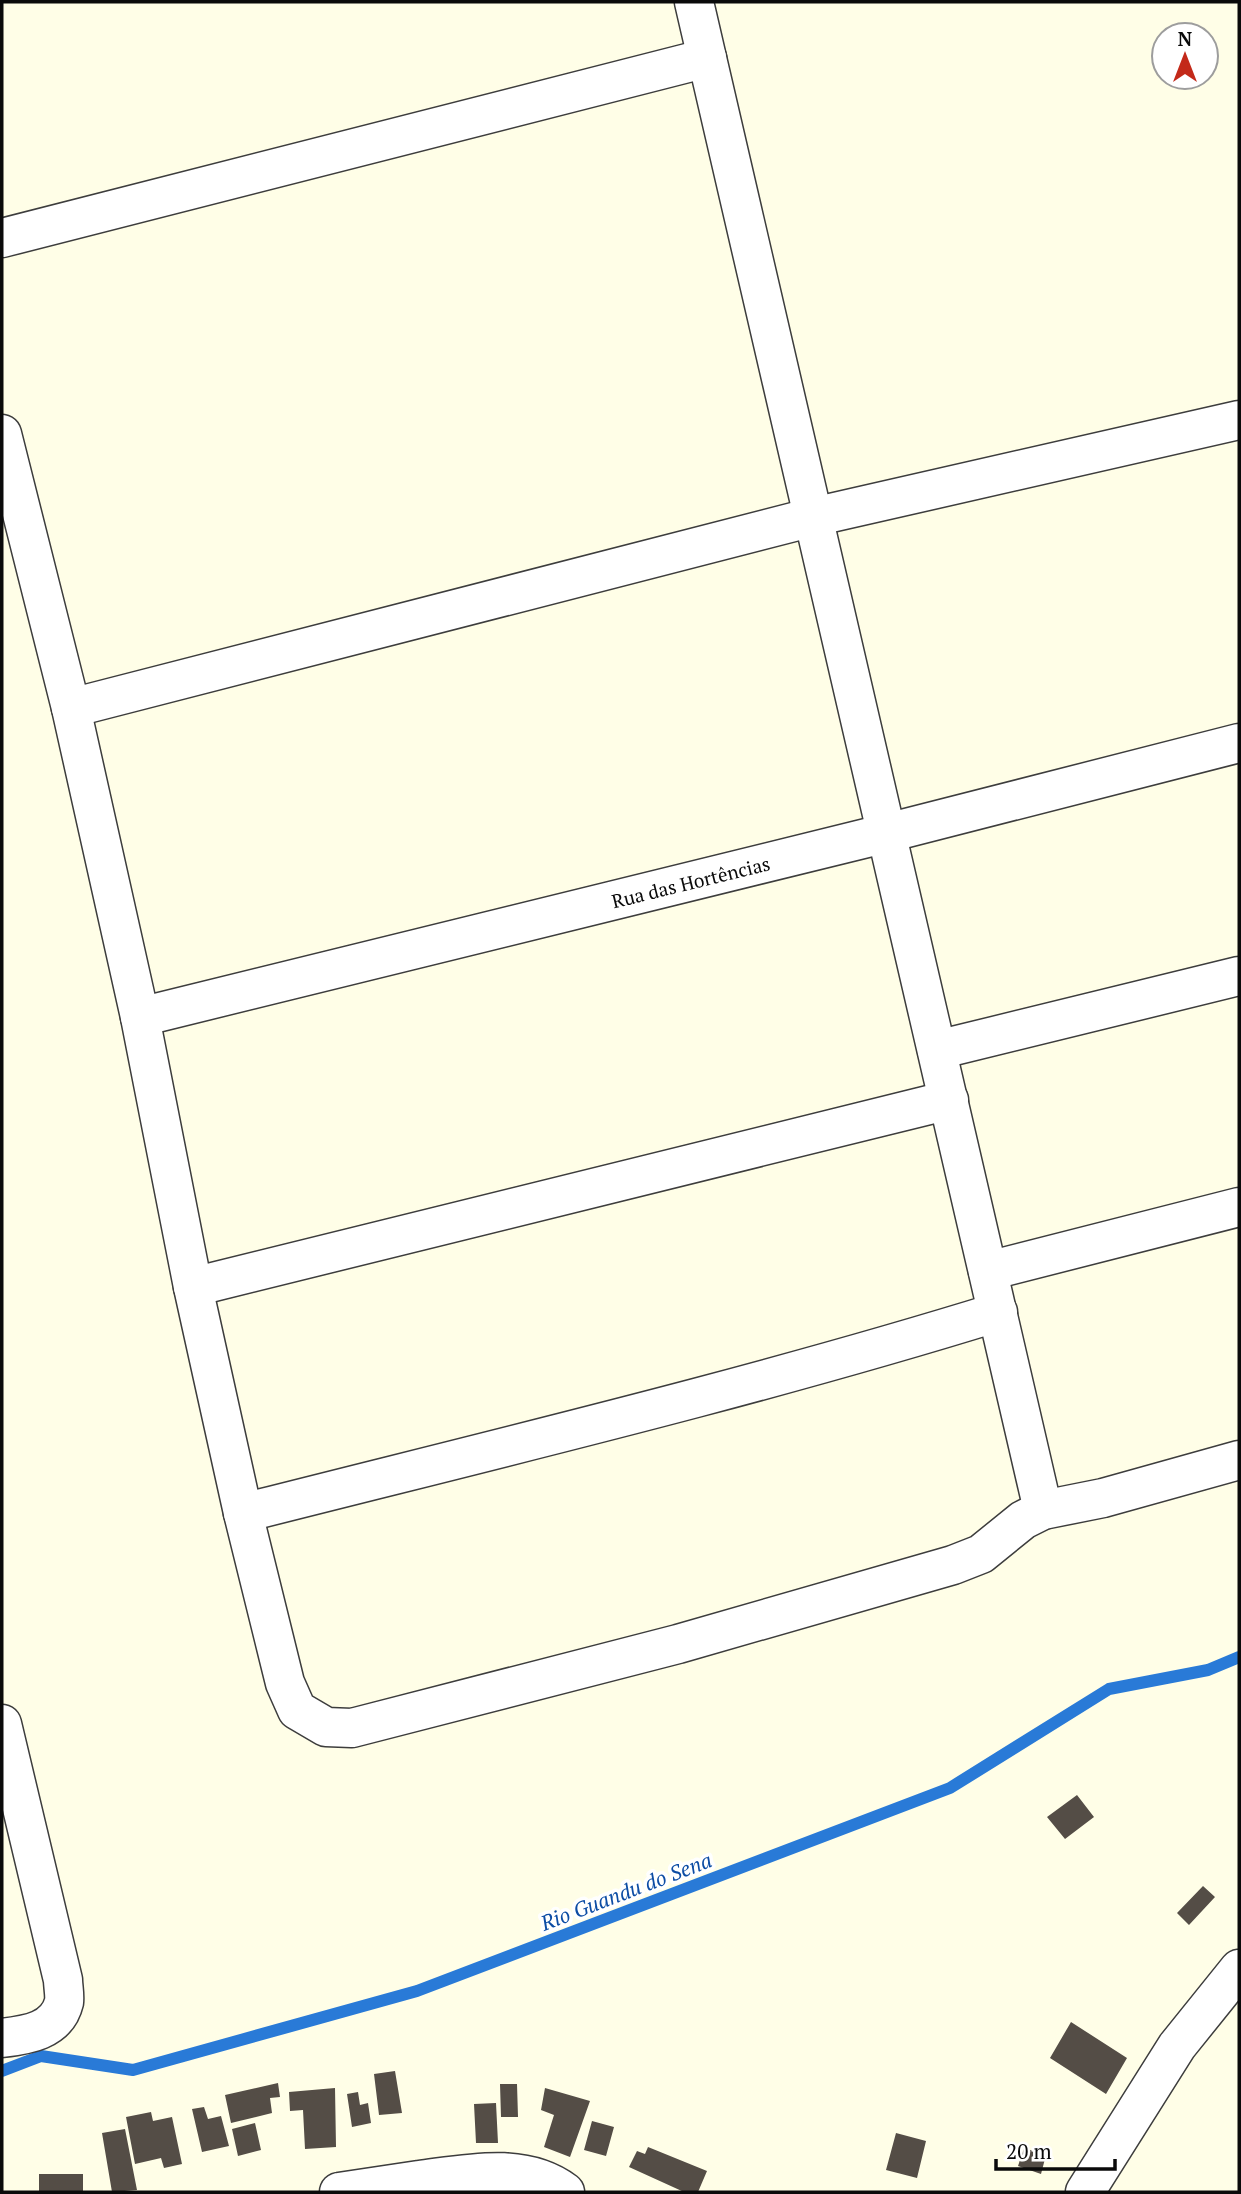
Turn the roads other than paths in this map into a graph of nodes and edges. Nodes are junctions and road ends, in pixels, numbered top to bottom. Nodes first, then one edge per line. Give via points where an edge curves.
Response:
1 (694, 2) edge
2 (707, 58) junction
3 (2, 239) edge
4 (1239, 421) edge
5 (2, 434) edge
6 (813, 517) junction
7 (71, 708) junction
8 (1239, 743) edge
9 (887, 833) junction
10 (1239, 976) edge
11 (140, 1017) junction
12 (937, 1050) junction
13 (948, 1100) junction
14 (1239, 1208) edge
15 (988, 1271) junction
16 (193, 1287) junction
17 (998, 1312) junction
18 (1239, 1460) edge
19 (1043, 1510) junction
20 (243, 1513) junction
21 (2, 1724) edge
22 (1239, 1969) edge
23 (2, 2038) edge
24 (339, 2192) edge
25 (565, 2192) edge
26 (1085, 2192) edge

1 - 2 street
2 - 3 street
2 - 6 street
4 - 6 street
5 - 7 street
6 - 7 street
6 - 9 street
7 - 11 street
8 - 9 street, Rua das Hortências
9 - 11 street, Rua das Hortências
9 - 12 street
10 - 12 street
11 - 16 street
12 - 13 street
13 - 15 street
13 - 16 street
14 - 15 street
15 - 17 street
16 - 20 street
17 - 19 street
17 - 20 street via 590,1425
18 - 19 street
19 - 20 street via 981,1554 953,1565 678,1644 352,1728 326,1727 298,1710 285,1683
21 - 23 street via 60,1966 64,2001 47,2027
22 - 26 street via 1177,2046
24 - 25 street via 503,2172 525,2174

